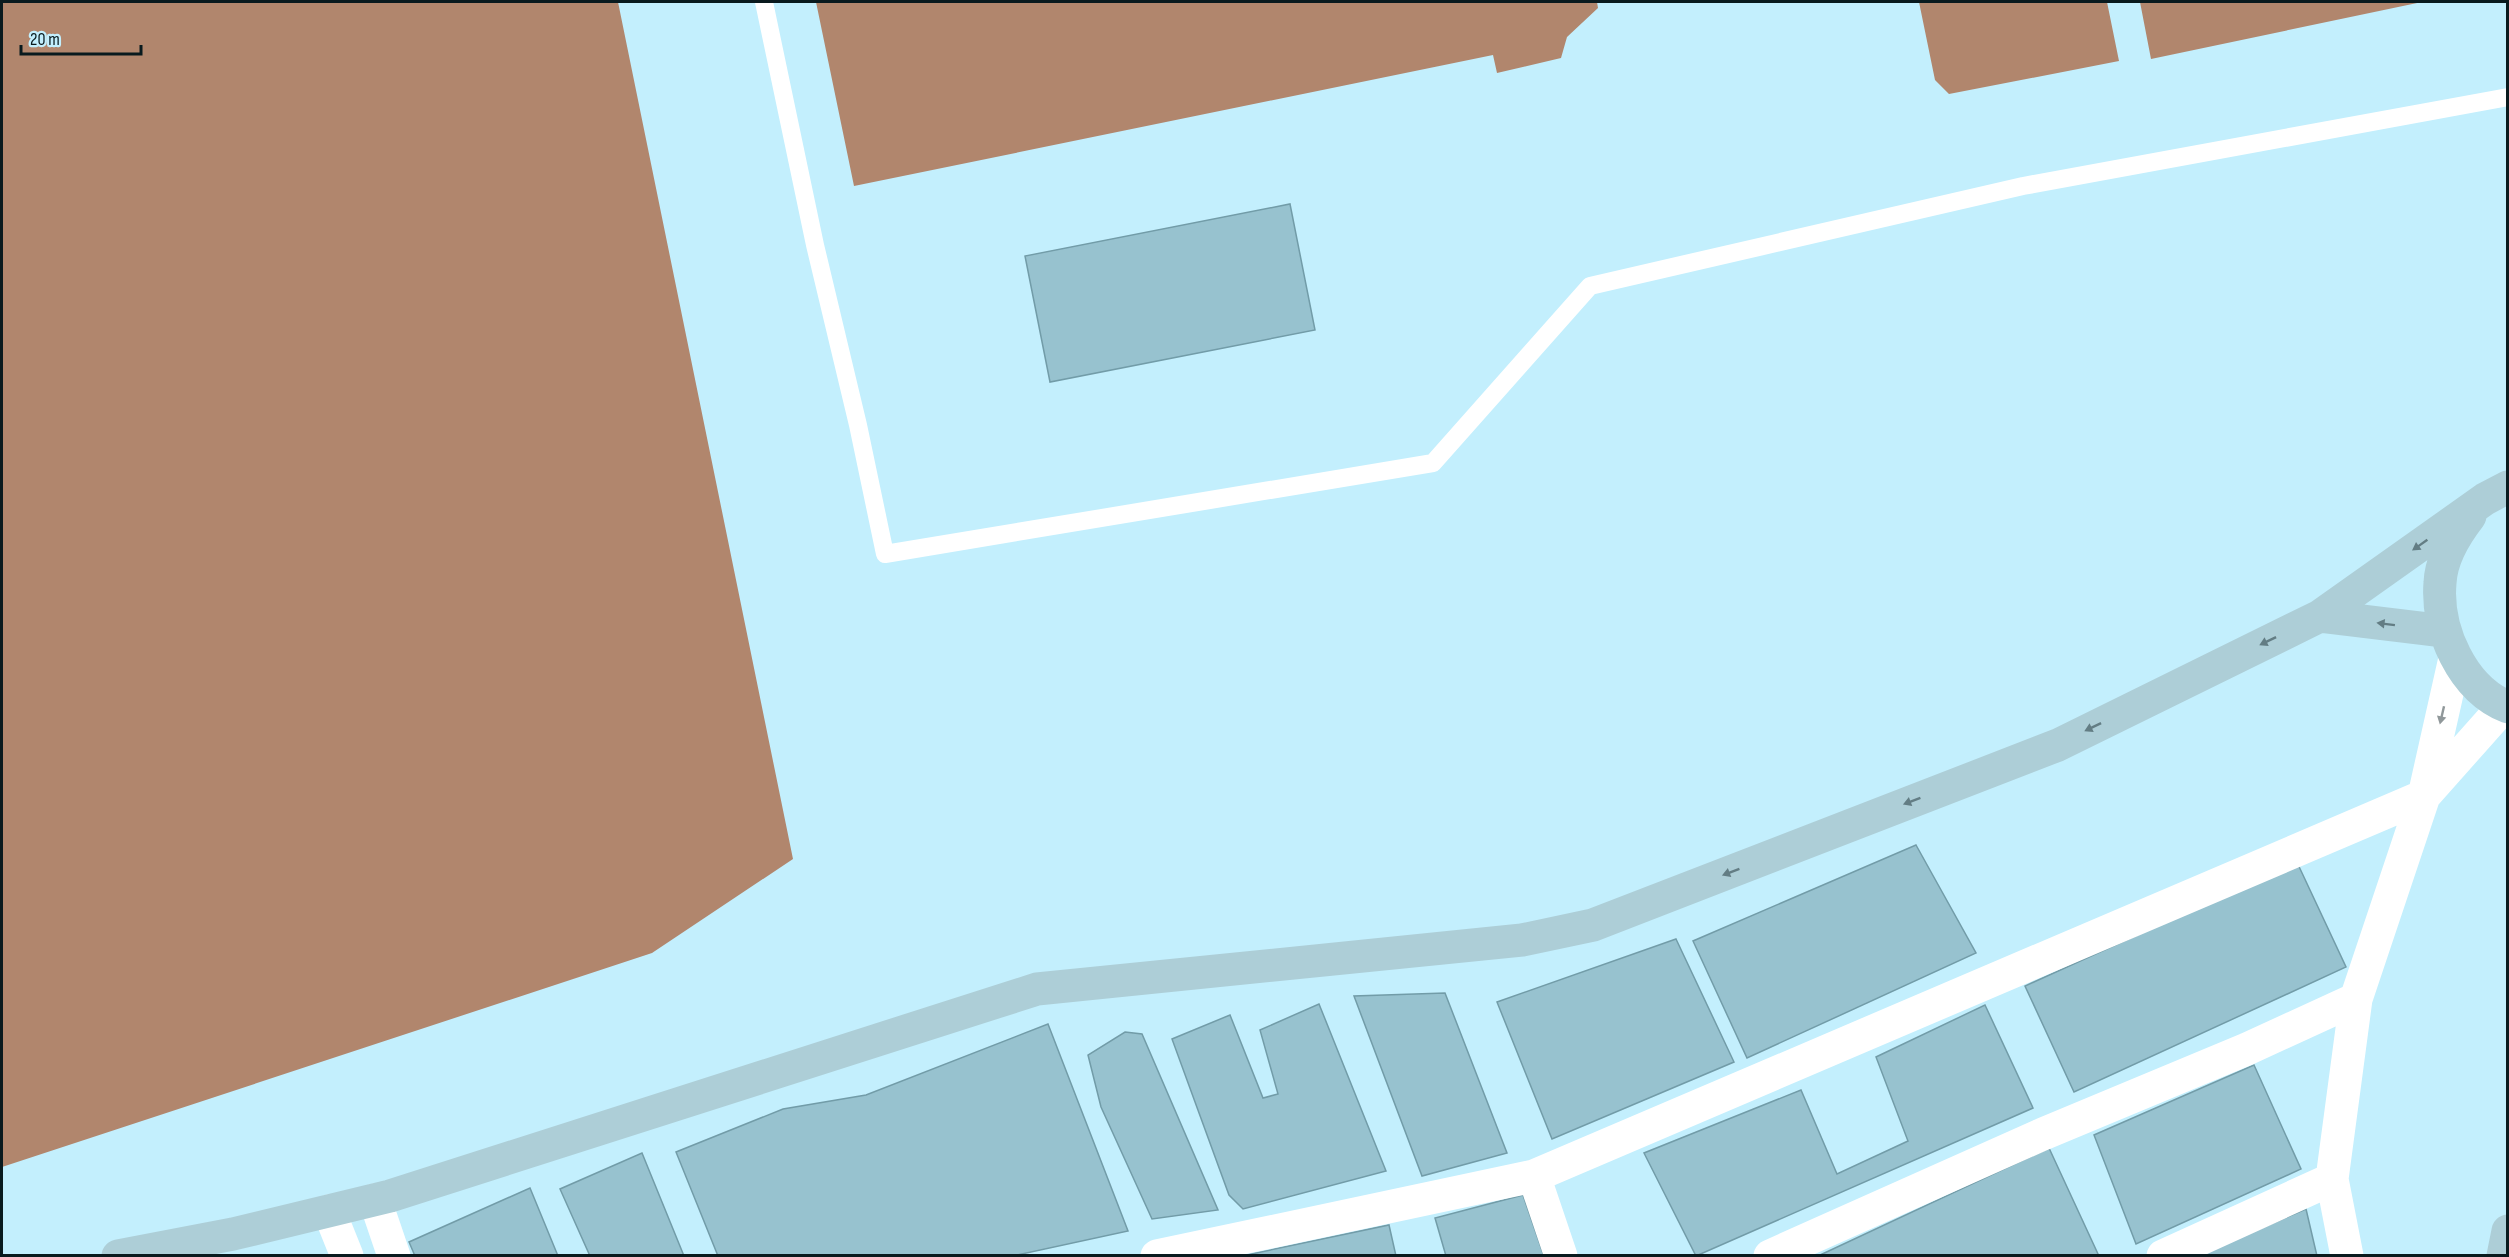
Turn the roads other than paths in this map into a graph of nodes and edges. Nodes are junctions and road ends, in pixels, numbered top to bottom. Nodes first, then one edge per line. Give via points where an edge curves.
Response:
1 (764, 2) edge
2 (2508, 96) edge
3 (2496, 493) edge
4 (2320, 616) junction
5 (2450, 645) junction
6 (2506, 706) edge
7 (2424, 796) junction
8 (2356, 999) junction
9 (1533, 1176) junction
10 (2332, 1179) junction
11 (375, 1200) junction
12 (329, 1211) junction
13 (2508, 1231) edge
14 (118, 1256) edge
15 (347, 1256) edge
16 (394, 1256) edge
17 (1157, 1256) edge
18 (1561, 1256) edge
19 (1770, 1256) edge
20 (2163, 1256) edge
21 (2347, 1256) edge
22 (2503, 1256) edge

1 - 2 lane via 885,554 1433,463 1590,286 2023,186
3 -> 4 main road
3 - 5 main road via 2454,536 2439,582
5 -> 4 main road
4 -> 11 main road via 2058,745 1593,925 1522,940 1037,989
5 - 6 main road via 2477,685
5 -> 7 street
6 - 7 street
7 - 8 street
7 - 9 street
8 - 10 street
8 - 19 street
9 - 17 street
9 - 18 street
10 - 20 street
10 - 21 street
11 - 12 main road
11 - 16 street
12 - 14 main road
12 - 15 street
13 - 22 main road

